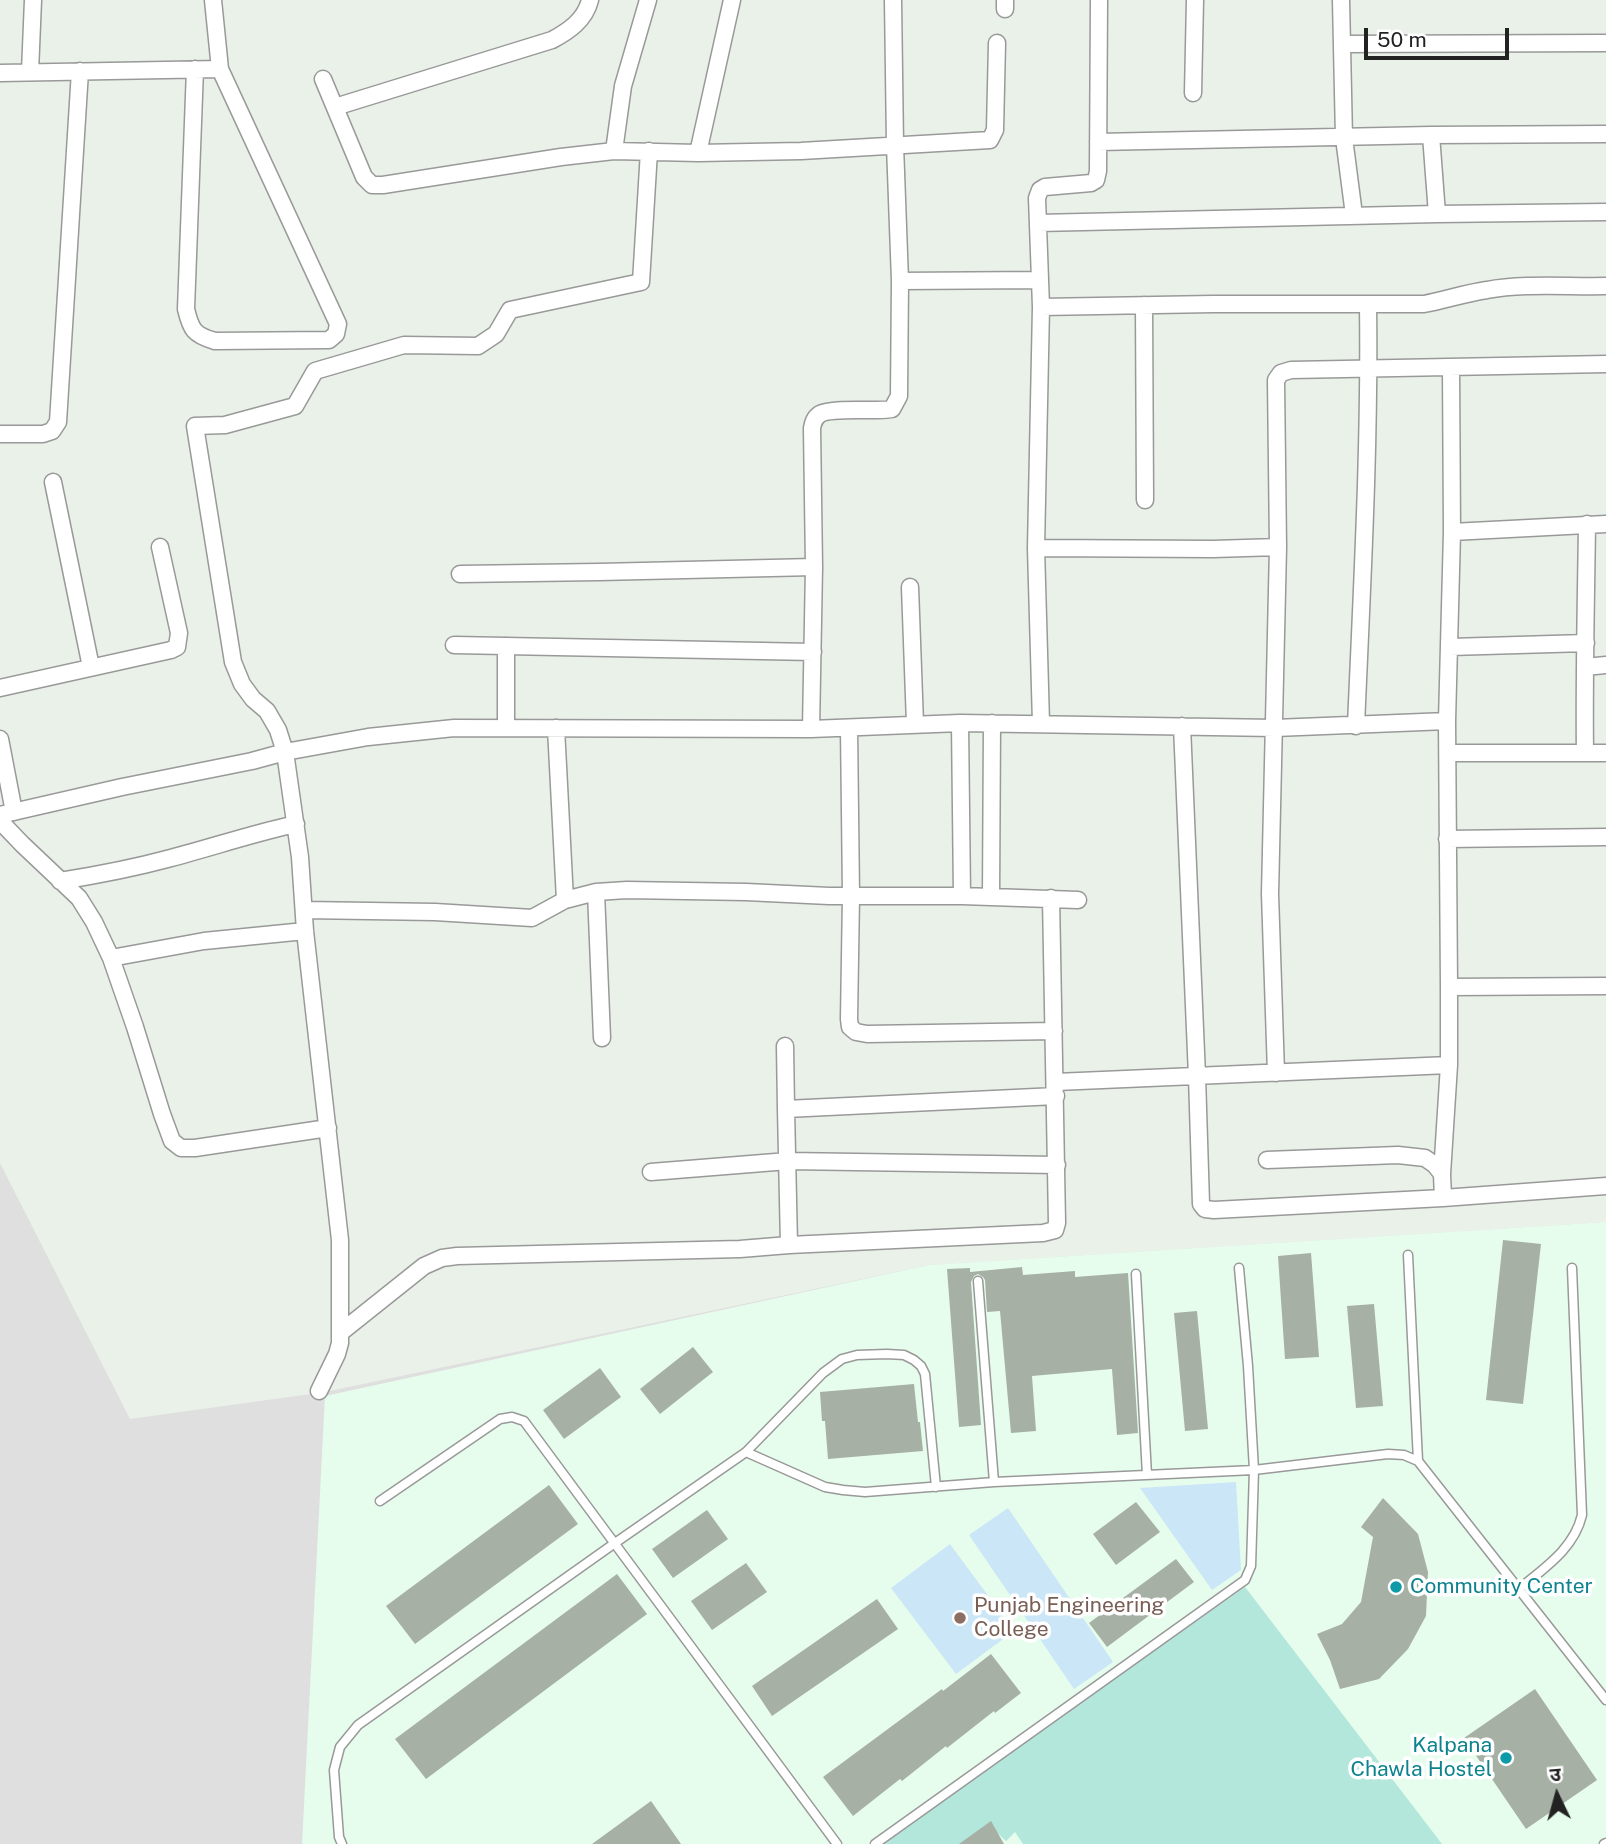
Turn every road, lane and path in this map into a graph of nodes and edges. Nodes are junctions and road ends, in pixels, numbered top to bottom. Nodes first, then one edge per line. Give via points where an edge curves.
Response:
1 (33, 0) edge
2 (214, 0) edge
3 (590, 0) edge
4 (648, 0) edge
5 (732, 0) edge
6 (893, 0) edge
7 (1100, 0) edge
8 (1195, 0) edge
9 (1341, 0) edge
10 (997, 43) dead end
11 (1606, 43) edge
12 (1342, 44) junction
13 (195, 69) junction
14 (220, 69) junction
15 (80, 71) junction
16 (30, 72) junction
17 (0, 73) edge
18 (323, 79) dead end
19 (1193, 93) dead end
20 (335, 107) junction
21 (1606, 134) edge
22 (1431, 135) junction
23 (1343, 138) junction
24 (1098, 142) junction
25 (895, 145) junction
26 (614, 151) junction
27 (649, 151) junction
28 (698, 153) junction
29 (1606, 212) edge
30 (1437, 214) junction
31 (1354, 215) junction
32 (1038, 223) junction
33 (1040, 280) junction
34 (900, 281) junction
35 (1606, 286) edge
36 (1368, 304) junction
37 (1144, 305) junction
38 (1041, 307) junction
39 (1606, 364) edge
40 (1369, 367) junction
41 (1451, 368) junction
42 (0, 434) edge
43 (53, 482) dead end
44 (1145, 500) dead end
45 (1587, 524) junction
46 (1606, 524) edge
47 (1452, 532) junction
48 (160, 547) dead end
49 (1278, 547) junction
50 (1036, 548) junction
51 (814, 567) junction
52 (460, 574) dead end
53 (910, 587) dead end
54 (1586, 643) junction
55 (454, 645) dead end
56 (506, 646) junction
57 (1450, 647) junction
58 (813, 652) junction
59 (1606, 665) edge
60 (91, 667) junction
61 (1585, 667) junction
62 (0, 688) edge
63 (1447, 721) junction
64 (960, 723) junction
65 (992, 723) junction
66 (1041, 723) junction
67 (915, 724) junction
68 (1182, 726) junction
69 (1356, 726) junction
70 (506, 728) junction
71 (556, 728) junction
72 (849, 728) junction
73 (1275, 728) junction
74 (811, 729) junction
75 (0, 739) edge
76 (285, 752) junction
77 (1448, 753) junction
78 (1606, 753) edge
79 (1585, 754) junction
80 (5, 816) edge
81 (296, 824) junction
82 (1606, 837) edge
83 (1447, 839) junction
84 (60, 881) junction
85 (596, 892) junction
86 (850, 896) junction
87 (962, 897) junction
88 (990, 897) junction
89 (1051, 898) junction
90 (565, 900) junction
91 (1078, 900) dead end
92 (304, 910) junction
93 (305, 932) junction
94 (111, 957) junction
95 (1606, 986) edge
96 (1449, 987) junction
97 (1054, 1031) junction
98 (602, 1038) dead end
99 (785, 1046) dead end
100 (1449, 1065) junction
101 (1276, 1073) junction
102 (1197, 1076) junction
103 (1056, 1089) junction
104 (786, 1109) junction
105 (328, 1128) junction
106 (1268, 1160) dead end
107 (788, 1161) junction
108 (1057, 1165) junction
109 (650, 1172) dead end
110 (1442, 1174) junction
111 (1606, 1186) edge
112 (1443, 1198) junction
113 (789, 1245) junction
114 (1408, 1255) dead end
115 (1239, 1268) dead end
116 (1572, 1268) dead end
117 (1136, 1274) dead end
118 (978, 1281) dead end
119 (340, 1333) junction
120 (319, 1391) dead end
121 (746, 1452) junction
122 (1418, 1461) junction
123 (1254, 1470) junction
124 (1147, 1475) junction
125 (994, 1482) junction
126 (936, 1487) junction
127 (380, 1501) dead end
128 (614, 1543) junction
129 (1519, 1589) junction
130 (1606, 1700) edge
131 (342, 1844) edge
132 (837, 1844) edge
133 (875, 1844) edge

1 - 16 street
2 - 14 street
3 - 20 street via 581,19 552,40
4 - 26 street via 623,86
5 - 28 street
6 - 25 street
7 - 24 street
8 - 19 street
9 - 12 street
10 - 25 street via 995,130 990,140
11 - 12 street
12 - 23 street
13 - 14 street
13 - 14 street via 186,309 190,325 200,337 215,341 329,340 338,324
13 - 15 street
15 - 16 street
15 - 42 street via 58,422 43,434
16 - 17 street
18 - 20 street
20 - 26 street via 364,177 372,185
21 - 22 street
22 - 23 street
22 - 30 street
23 - 24 street
23 - 31 street
24 - 32 street via 1096,180 1040,190
25 - 28 street
25 - 34 street
26 - 27 street
27 - 28 street
27 - 76 street via 641,282 510,310 496,334 478,346 404,345 315,371 295,406 225,425 195,426 233,662 242,684 278,730
29 - 30 street
30 - 31 street
31 - 32 street
32 - 33 street
33 - 34 street
33 - 38 street
34 - 51 street via 898,396 892,409 831,411 814,420
35 - 36 street via 1508,287 1424,304
36 - 37 street
36 - 40 street
37 - 38 street
37 - 44 street
38 - 50 street
39 - 41 street
40 - 41 street
40 - 49 street via 1292,370 1276,380
40 - 69 street
41 - 47 street
43 - 60 street
45 - 46 street
45 - 47 street
45 - 54 street
47 - 57 street
48 - 60 street via 179,633 177,647
49 - 50 street
49 - 73 street
50 - 66 street
51 - 52 street
51 - 58 street
53 - 67 street
54 - 57 street
54 - 61 street
55 - 56 street
56 - 58 street
56 - 70 street
57 - 63 street
58 - 74 street
59 - 61 street
60 - 62 street
61 - 79 street
63 - 69 street
63 - 77 street
64 - 65 street
64 - 67 street
64 - 87 street
65 - 66 street
65 - 88 street
66 - 68 street
67 - 72 street
68 - 73 street
68 - 102 street
69 - 73 street
70 - 71 street
70 - 76 street via 428,729
71 - 74 street
71 - 90 street
72 - 74 street
72 - 86 street
73 - 101 street via 1270,894
75 - 80 street
76 - 80 street
76 - 81 street
77 - 79 street
77 - 83 street
78 - 79 street
80 - 84 street
81 - 84 street via 143,865
81 - 92 street
82 - 83 street
83 - 96 street
84 - 94 street via 79,898
85 - 86 street
85 - 90 street
85 - 98 street
86 - 87 street
86 - 97 street via 849,1019 856,1032
87 - 88 street
88 - 89 street
89 - 91 street
89 - 97 street
90 - 92 street via 532,918
92 - 93 street
93 - 94 street via 204,941
93 - 105 street
94 - 105 street via 172,1141 181,1148 195,1148
95 - 96 street
96 - 100 street
97 - 103 street
99 - 104 street
100 - 101 street
100 - 110 street
101 - 102 street
102 - 103 street
102 - 112 street via 1199,1199 1205,1209
103 - 104 street
103 - 108 street
104 - 107 street
105 - 119 street via 340,1240
106 - 110 street via 1398,1154 1425,1158
107 - 108 street
107 - 109 street
107 - 113 street
108 - 113 street via 1055,1230
110 - 112 street
111 - 112 street
113 - 119 street via 442,1258 424,1266
114 - 122 lane
115 - 123 lane
116 - 129 lane via 1582,1515 1567,1547
117 - 124 lane
118 - 125 lane
119 - 120 street via 337,1354
121 - 126 lane via 825,1487 865,1492
121 - 126 lane via 842,1359 904,1355 925,1374
121 - 128 lane
122 - 123 lane via 1388,1454
122 - 129 lane
123 - 124 lane
123 - 133 lane via 1251,1566 1245,1580
124 - 125 lane
125 - 126 lane
127 - 128 lane via 500,1419 512,1417 524,1421
128 - 131 lane via 358,1725 340,1747 334,1770
128 - 132 lane
129 - 130 lane

